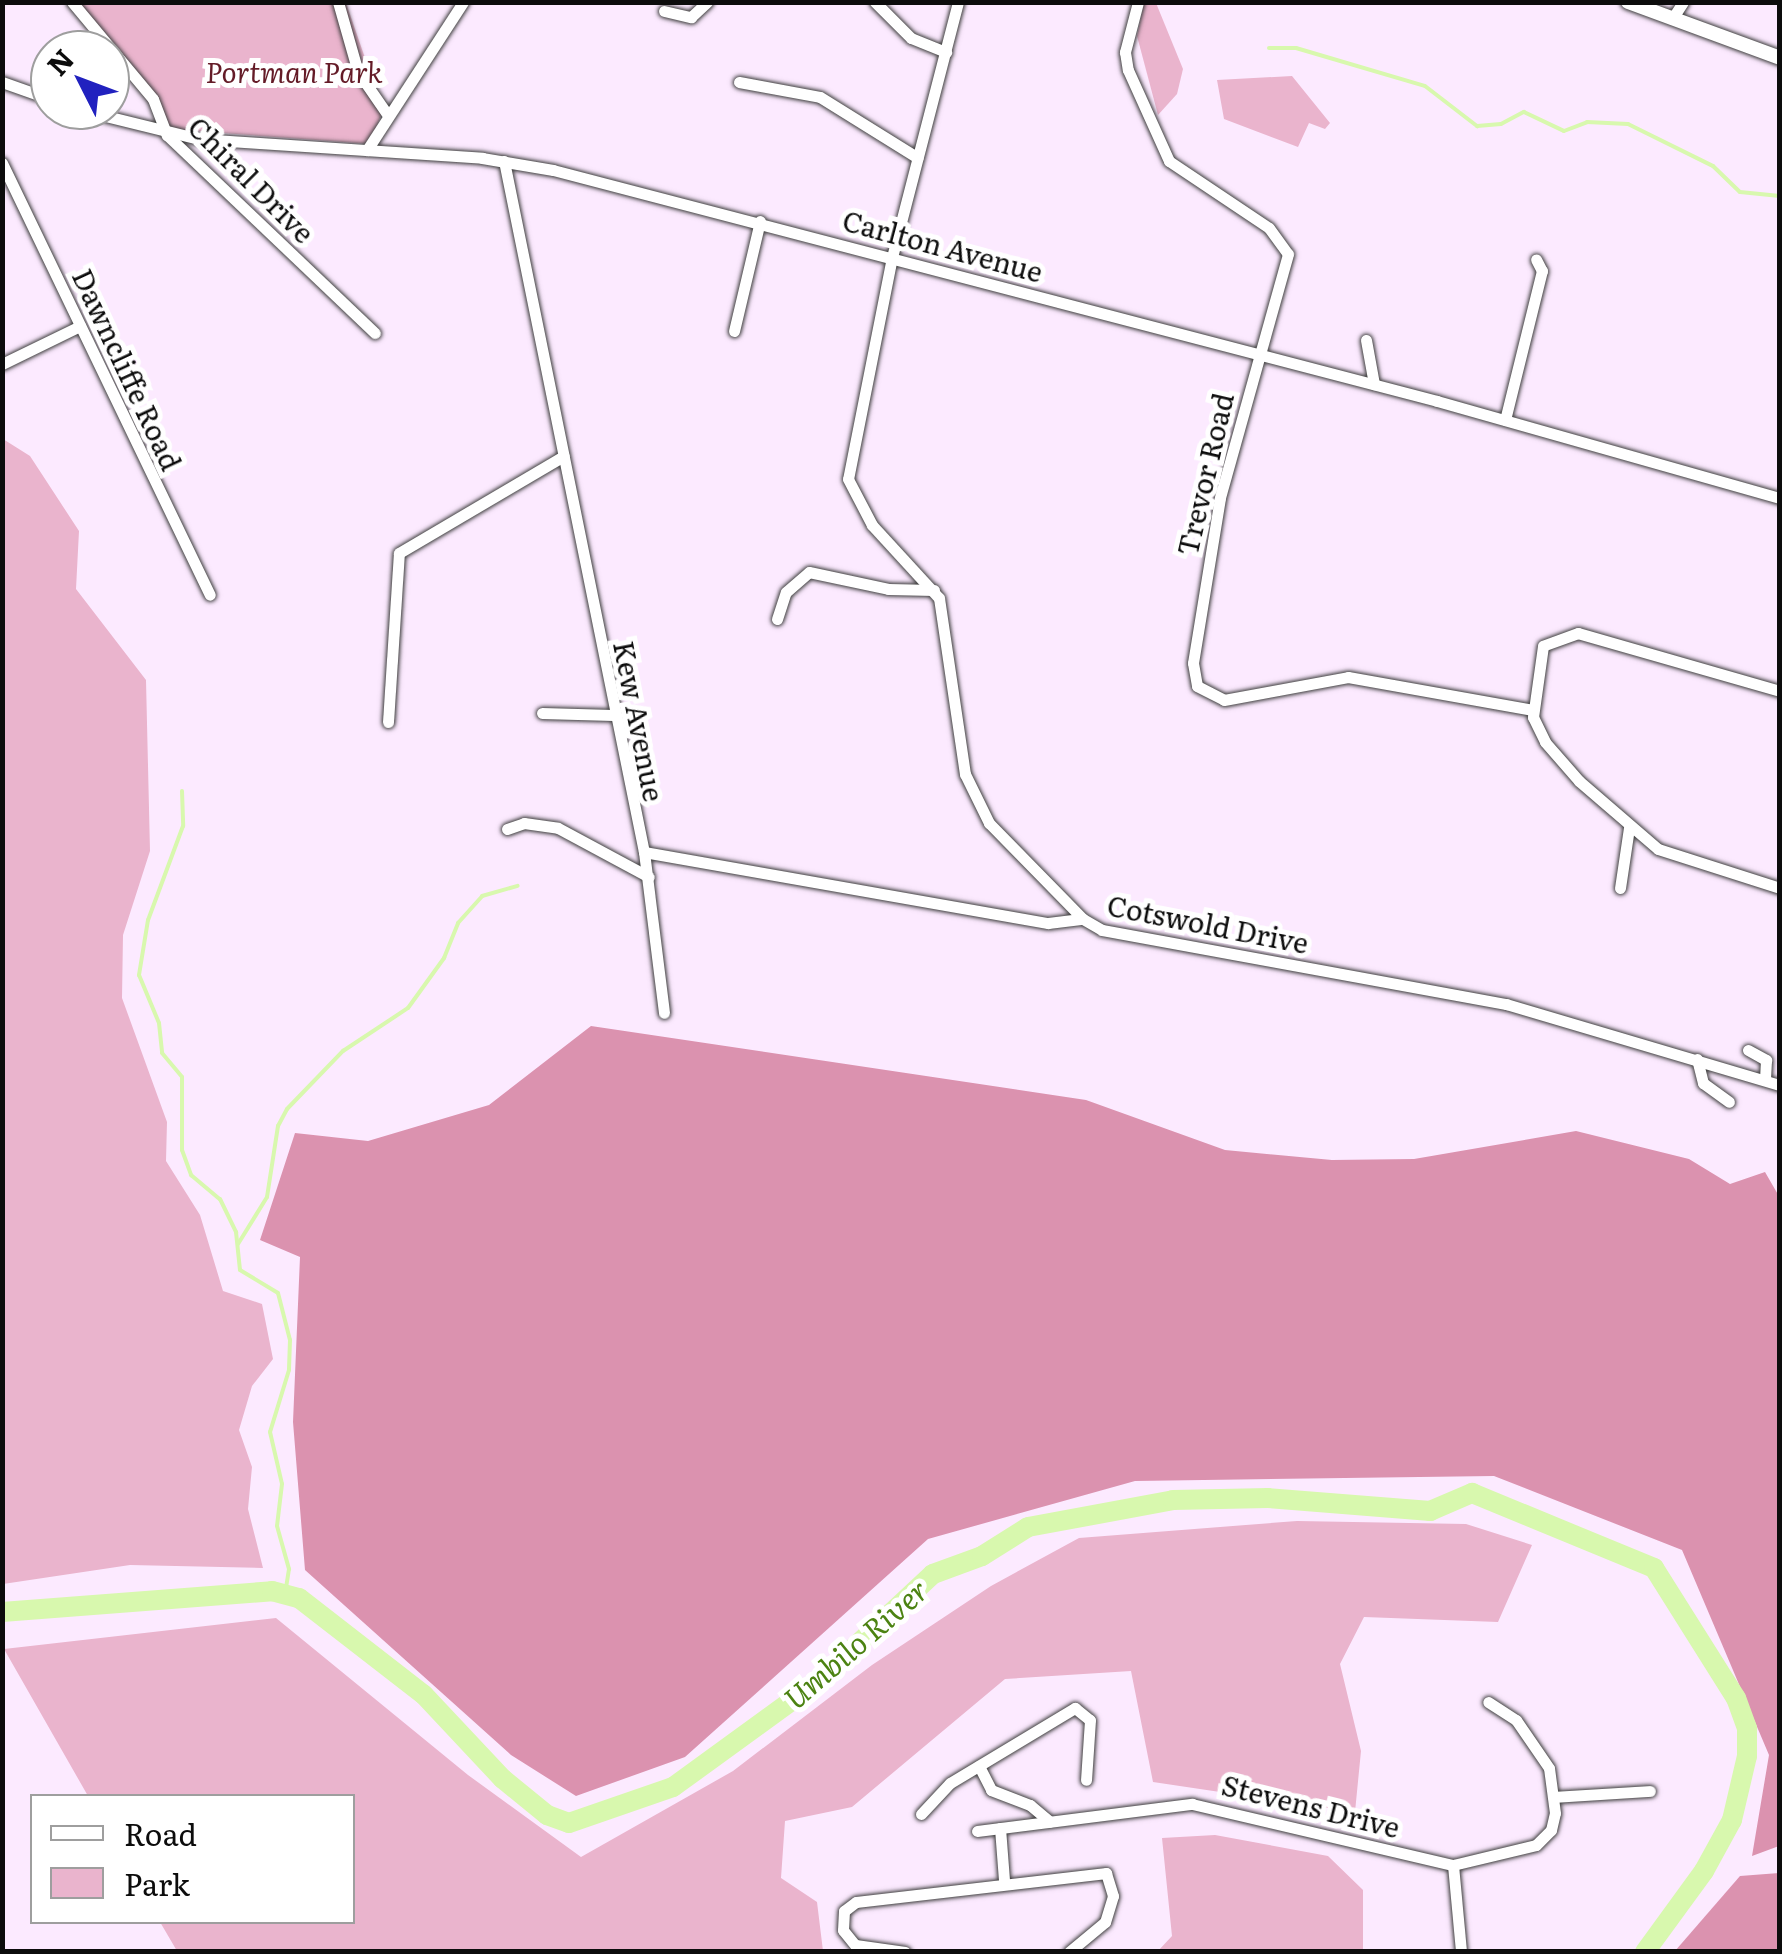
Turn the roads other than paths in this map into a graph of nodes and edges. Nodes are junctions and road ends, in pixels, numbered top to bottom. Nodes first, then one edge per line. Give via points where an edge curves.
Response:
1 (72, 2) edge
2 (338, 2) edge
3 (464, 2) edge
4 (707, 2) edge
5 (874, 2) edge
6 (958, 2) edge
7 (1138, 2) edge
8 (1628, 2) edge
9 (1683, 2) edge
10 (664, 11) dead end
11 (1672, 18) junction
12 (946, 52) junction
13 (1780, 58) edge
14 (2, 82) edge
15 (739, 82) dead end
16 (30, 92) edge
17 (388, 114) junction
18 (130, 124) edge
19 (168, 135) junction
20 (367, 150) junction
21 (918, 158) junction
22 (504, 161) junction
23 (2, 163) edge
24 (760, 222) junction
25 (892, 257) junction
26 (1536, 258) dead end
27 (80, 326) junction
28 (734, 331) dead end
29 (375, 333) dead end
30 (1366, 340) dead end
31 (1257, 355) junction
32 (2, 364) edge
33 (1374, 384) junction
34 (1504, 420) junction
35 (564, 456) junction
36 (1780, 498) edge
37 (934, 590) junction
38 (210, 595) dead end
39 (777, 619) dead end
40 (1780, 690) edge
41 (1534, 710) junction
42 (542, 713) dead end
43 (613, 715) junction
44 (388, 722) dead end
45 (1629, 828) junction
46 (507, 829) dead end
47 (644, 852) junction
48 (648, 878) junction
49 (1620, 888) dead end
50 (1780, 888) edge
51 (1083, 920) junction
52 (664, 1013) dead end
53 (1748, 1050) dead end
54 (1697, 1059) junction
55 (1765, 1080) junction
56 (1780, 1084) edge
57 (1729, 1102) dead end
58 (1488, 1702) dead end
59 (979, 1766) junction
60 (1086, 1780) dead end
61 (1650, 1791) dead end
62 (1554, 1798) junction
63 (921, 1814) dead end
64 (1050, 1822) junction
65 (1000, 1828) junction
66 (977, 1830) dead end
67 (1453, 1865) junction
68 (1004, 1880) junction
69 (905, 1952) edge
70 (1069, 1952) edge
71 (1460, 1952) edge

1 - 19 street, Chiral Drive via 153,98
2 - 17 street via 358,72
3 - 17 street
4 - 10 street via 691,17
5 - 12 street via 911,38
6 - 12 street, Cotswold Drive
7 - 31 street, Trevor Road via 1125,52 1128,70 1168,161 1269,228 1288,254
8 - 11 street
9 - 11 street
11 - 13 street
12 - 21 street, Cotswold Drive
14 - 16 street
15 - 21 street via 820,97
17 - 20 street
18 - 19 street, Carlton Avenue
19 - 20 street, Carlton Avenue
19 - 29 street, Chiral Drive
20 - 22 street, Carlton Avenue
21 - 25 street, Cotswold Drive
22 - 24 street, Carlton Avenue
22 - 35 street, Kew Avenue
23 - 27 street, Dawncliffe Road
24 - 25 street, Carlton Avenue
24 - 28 street
25 - 31 street, Carlton Avenue
25 - 37 street, Cotswold Drive via 848,479 872,526
26 - 34 street via 1538,289
27 - 32 street
27 - 38 street, Dawncliffe Road
30 - 33 street
31 - 33 street, Carlton Avenue
31 - 41 street, Trevor Road via 1220,498 1193,663 1197,686 1224,700 1348,677
33 - 34 street, Carlton Avenue
34 - 36 street, Carlton Avenue
35 - 43 street, Kew Avenue
35 - 44 street via 400,554
37 - 39 street via 888,589 810,572 786,592
37 - 51 street, Cotswold Drive via 945,620 965,774 975,800
40 - 41 street via 1578,633 1543,646
41 - 45 street via 1545,742
42 - 43 street
43 - 47 street, Kew Avenue
45 - 49 street
45 - 50 street via 1680,860
46 - 48 street via 524,823 558,828
47 - 48 street, Kew Avenue
47 - 51 street via 1048,924
48 - 52 street, Kew Avenue
51 - 54 street, Cotswold Drive via 1139,939 1506,1004
53 - 55 street via 1766,1060
54 - 55 street, Cotswold Drive
54 - 57 street via 1703,1083
55 - 56 street, Cotswold Drive
58 - 62 street via 1532,1737 1550,1768
59 - 60 street via 1075,1708 1090,1720
59 - 63 street via 940,1790
59 - 64 street via 991,1790 1030,1805
61 - 62 street
62 - 67 street via 1544,1841
64 - 65 street, Stevens Drive
64 - 67 street, Stevens Drive via 1206,1804
65 - 66 street, Stevens Drive
65 - 68 street
67 - 71 street
68 - 69 street via 856,1902 844,1912 843,1930 854,1945
68 - 70 street via 1106,1872 1113,1896 1105,1922

